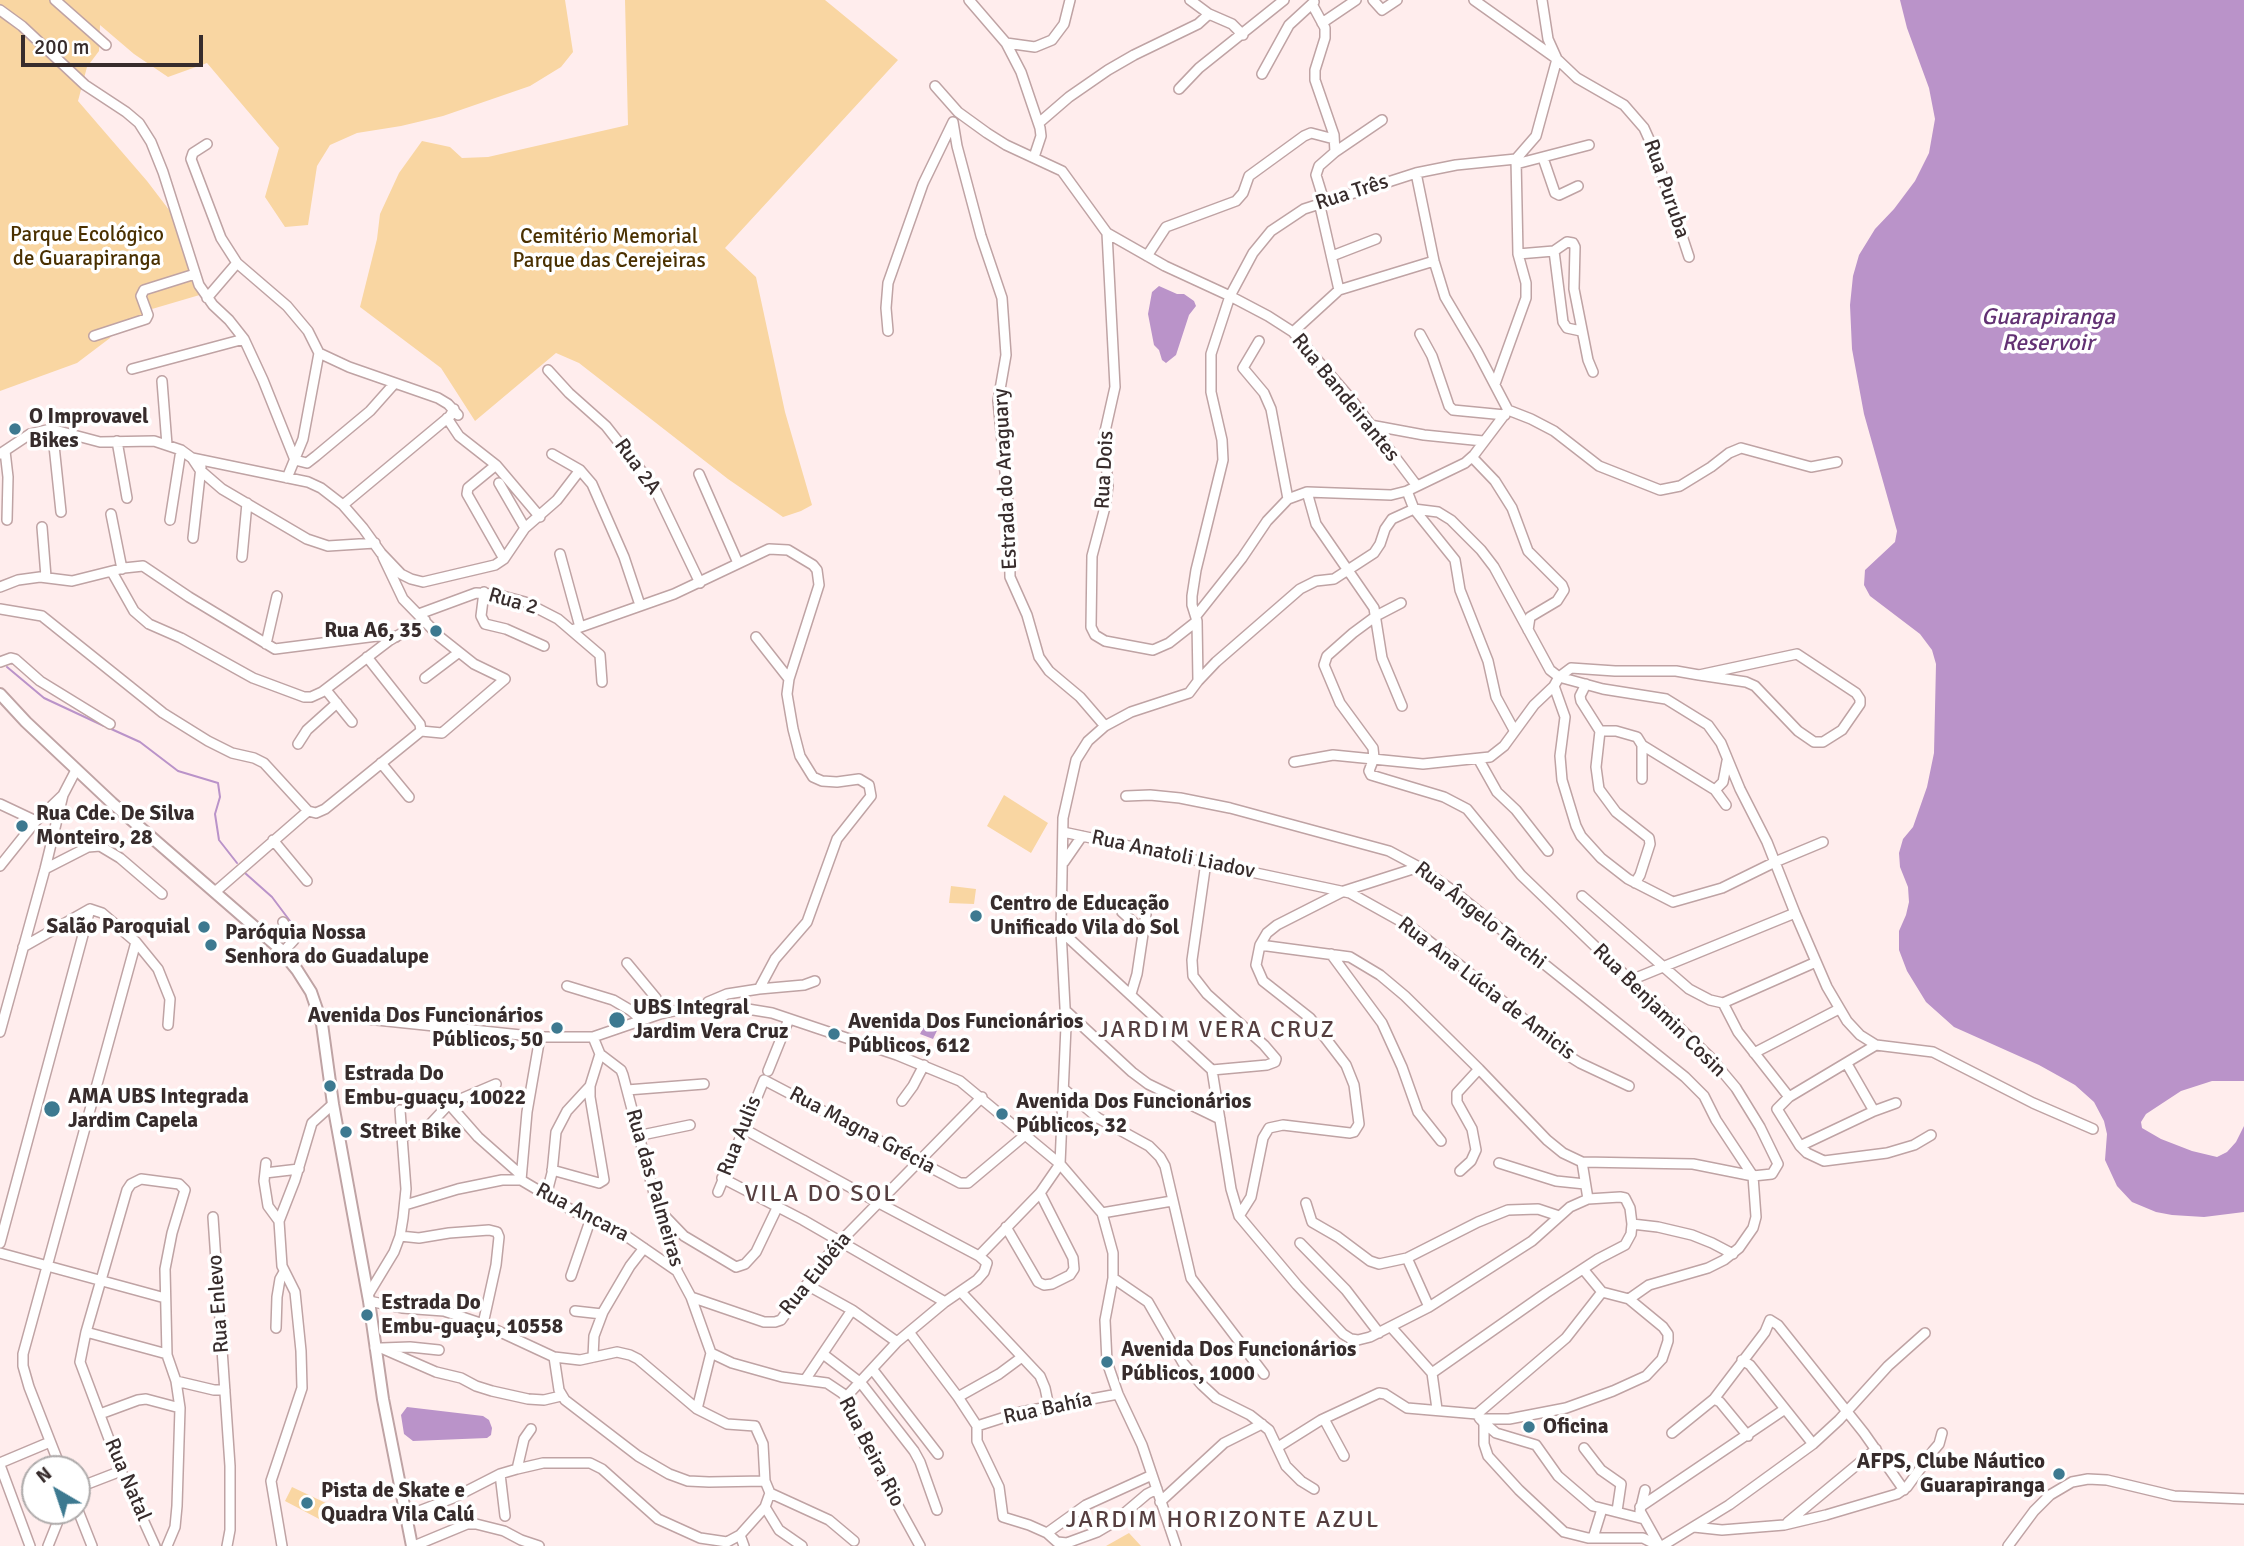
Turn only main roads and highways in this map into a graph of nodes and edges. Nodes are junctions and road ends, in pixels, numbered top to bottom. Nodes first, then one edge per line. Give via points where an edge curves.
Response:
1 (0, 694) edge
2 (413, 1546) edge

1 - 2 main road via 76,770 283,952 311,992 319,1014

